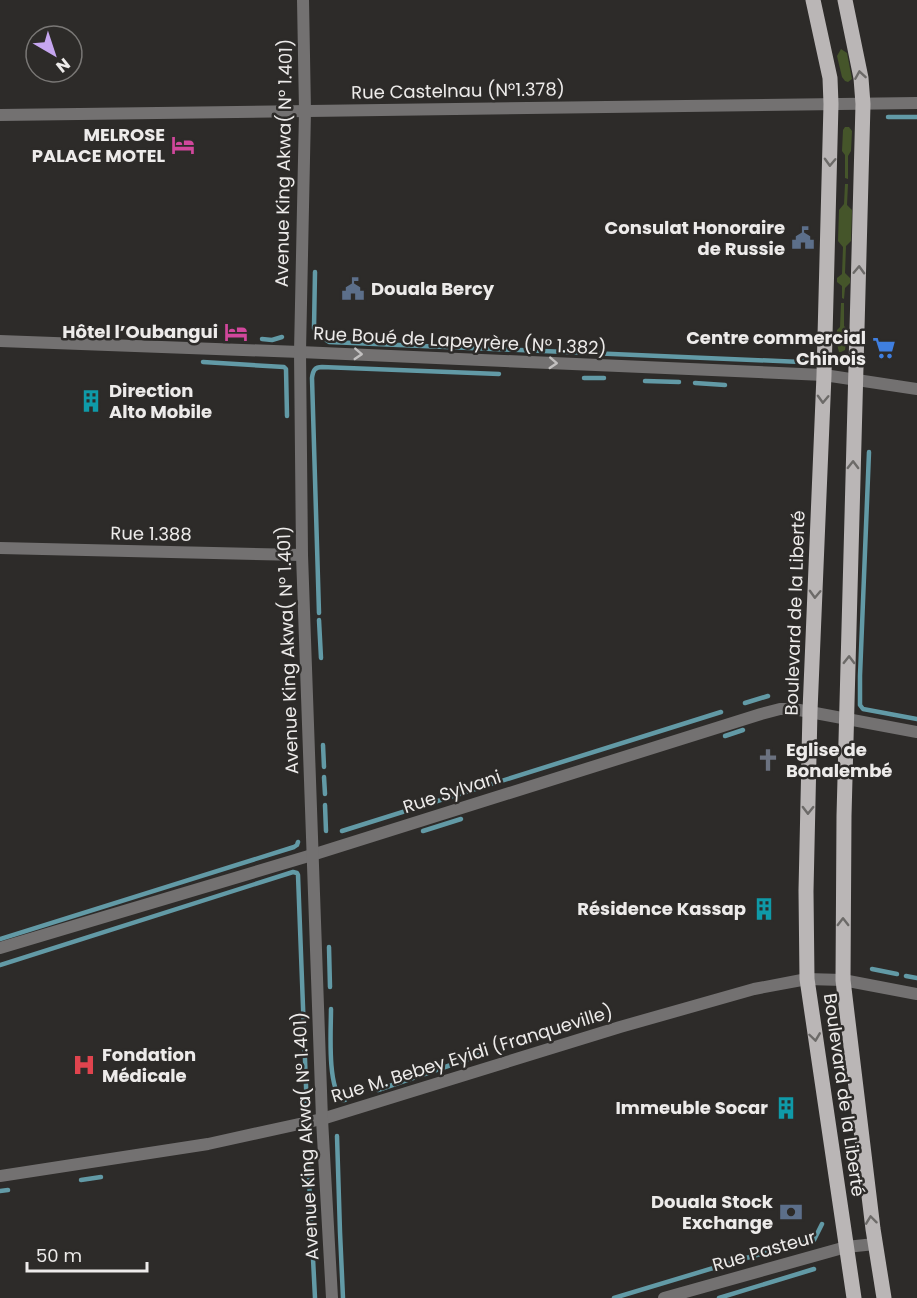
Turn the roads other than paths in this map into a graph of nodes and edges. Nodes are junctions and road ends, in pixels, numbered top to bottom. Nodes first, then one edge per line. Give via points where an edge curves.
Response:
1 (303, 0) edge
2 (813, 0) edge
3 (845, 0) edge
4 (917, 103) edge
5 (831, 104) junction
6 (863, 104) junction
7 (305, 111) junction
8 (0, 115) edge
9 (0, 341) edge
10 (300, 351) junction
11 (824, 375) junction
12 (856, 379) junction
13 (917, 389) edge
14 (0, 548) edge
15 (302, 555) junction
16 (810, 711) junction
17 (848, 718) junction
18 (917, 732) edge
19 (312, 855) junction
20 (0, 948) edge
21 (807, 979) junction
22 (843, 980) junction
23 (917, 994) edge
24 (322, 1119) junction
25 (0, 1176) edge
26 (875, 1244) junction
27 (846, 1247) junction
28 (332, 1298) edge
29 (664, 1298) edge
30 (854, 1298) edge
31 (884, 1298) edge

1 - 7 street, Avenue King Akwa( N° 1.401)
2 - 5 main road, Boulevard de la Liberté via 830,78
6 -> 3 main road, Boulevard de la Liberté
4 - 6 street, Rue Castelnau (N°1.378)
5 - 6 street, Rue Castelnau (N°1.378)
5 - 7 street, Rue Castelnau (N°1.378)
5 -> 11 main road, Boulevard de la Liberté
12 -> 6 main road, Boulevard de la Liberté
7 - 8 street, Rue Castelnau (N°1.378)
7 - 10 street, Avenue King Akwa( N° 1.401)
9 - 10 street, Rue Boué de Lapeyrère (N° 1.382)
10 -> 11 street, Rue Boué de Lapeyrère (N° 1.382)
10 - 15 street, Avenue King Akwa( N° 1.401)
11 - 12 street, Rue Boué de Lapeyrère (N° 1.382)
11 -> 16 main road, Boulevard de la Liberté
12 - 13 street, Rue Boué de Lapeyrère (N° 1.382)
17 -> 12 main road, Boulevard de la Liberté
14 - 15 street, Rue 1.388
15 - 19 street, Avenue King Akwa( N° 1.401)
16 - 17 street, Rue Sylvani
16 - 19 street, Rue Sylvani via 780,709 761,714
16 -> 21 main road, Boulevard de la Liberté
17 - 18 street, Rue Sylvani
22 -> 17 main road, Boulevard de la Liberté
19 - 20 street, Rue Sylvani
19 - 24 street, Avenue King Akwa( N° 1.401)
21 - 22 street, Rue M. Bebey Eyidi (Franqueville)
21 - 24 street, Rue M. Bebey Eyidi (Franqueville) via 754,989 620,1026
21 -> 27 main road, Boulevard de la Liberté
22 - 23 street, Rue M. Bebey Eyidi (Franqueville)
26 -> 22 main road, Boulevard de la Liberté
24 - 25 street, Rue M. Bebey Eyidi (Franqueville) via 208,1144
24 - 28 street, Avenue King Akwa( N° 1.401)
26 - 27 street, Rue Pasteur
26 - 31 main road, Boulevard de la Liberté
27 - 29 street, Rue Pasteur
27 - 30 main road, Boulevard de la Liberté

